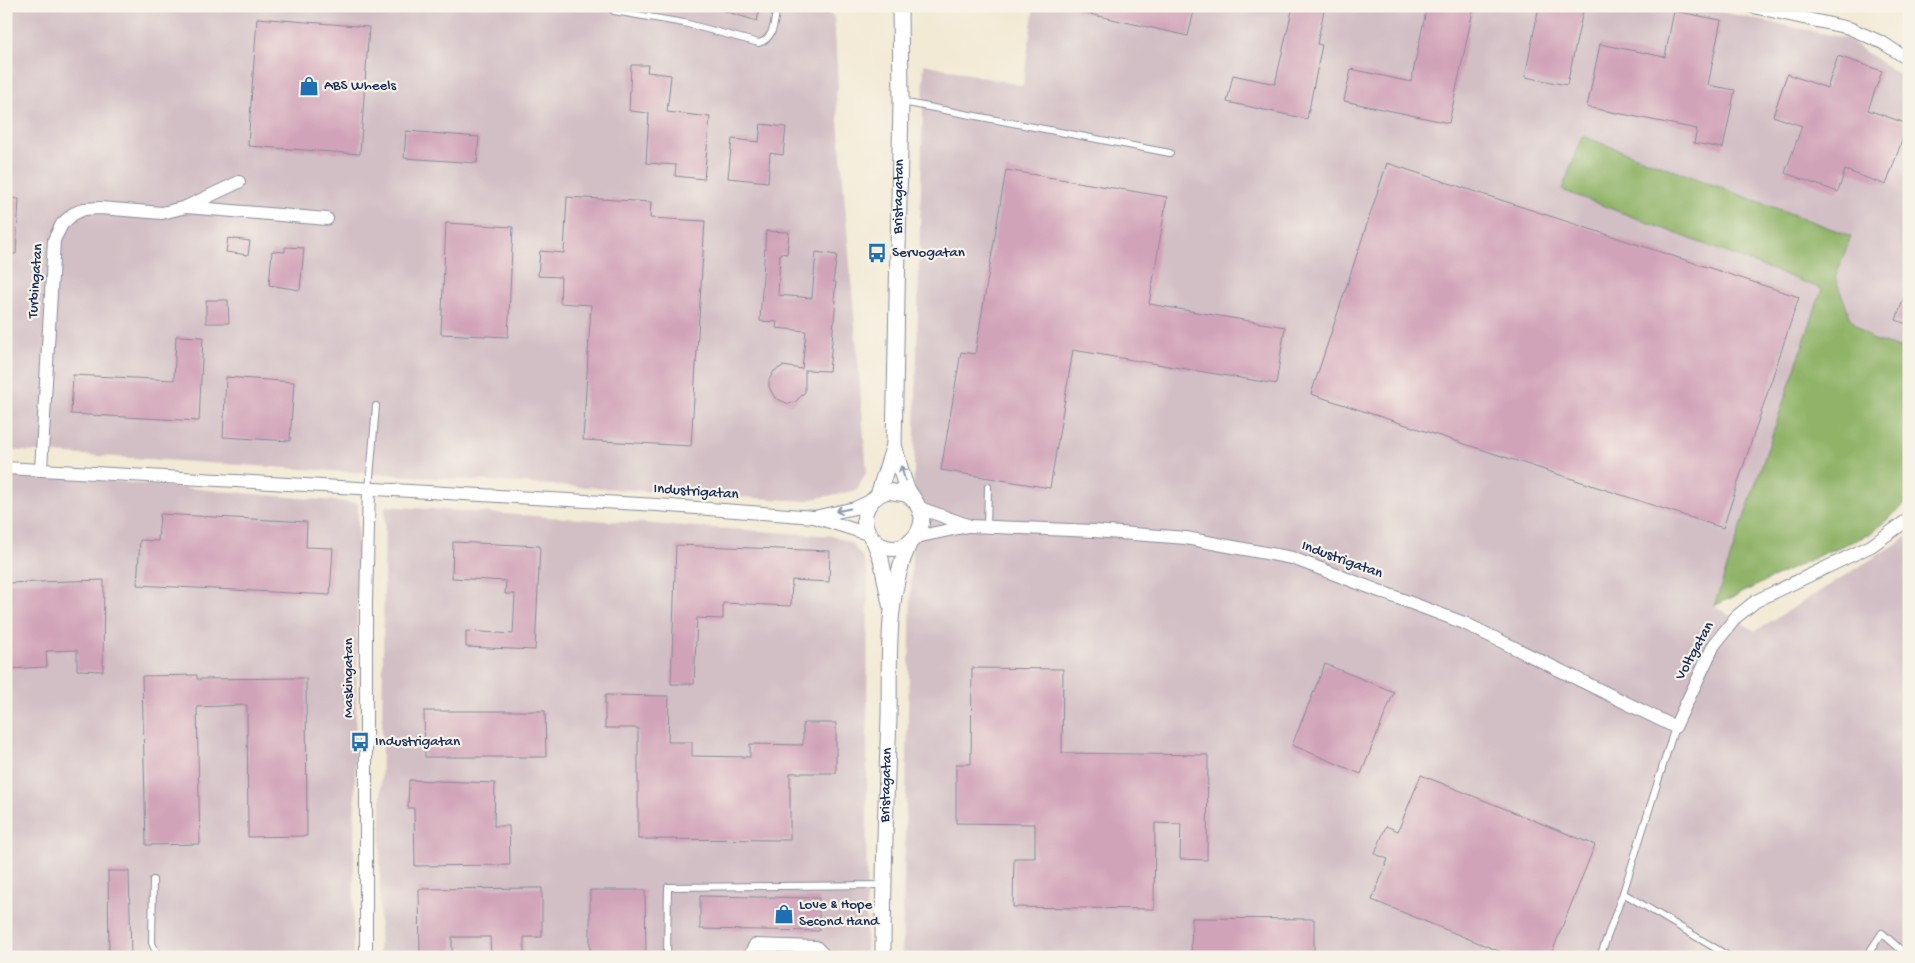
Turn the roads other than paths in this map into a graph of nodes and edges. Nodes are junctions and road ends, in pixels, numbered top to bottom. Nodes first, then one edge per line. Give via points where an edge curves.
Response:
1 (610, 6) edge
2 (777, 6) edge
3 (900, 6) edge
4 (1749, 6) edge
5 (1909, 60) edge
6 (901, 101) junction
7 (1170, 153) dead end
8 (239, 182) dead end
9 (186, 207) junction
10 (327, 219) dead end
11 (376, 406) dead end
12 (894, 445) junction
13 (6, 468) edge
14 (40, 470) junction
15 (988, 487) dead end
16 (369, 489) junction
17 (874, 498) junction
18 (917, 504) junction
19 (814, 517) junction
20 (1909, 519) edge
21 (970, 526) junction
22 (987, 526) junction
23 (871, 538) junction
24 (912, 540) junction
25 (892, 613) junction
26 (1675, 727) junction
27 (153, 880) dead end
28 (883, 885) junction
29 (1623, 893) junction
30 (164, 957) edge
31 (366, 957) edge
32 (667, 957) edge
33 (749, 957) edge
34 (826, 957) edge
35 (883, 957) edge
36 (1600, 957) edge
37 (1730, 957) edge
38 (1866, 957) edge
39 (1909, 957) edge

1 - 2 lane via 614,11 684,23 759,43 771,34
3 - 6 street, Bristagatan
4 - 5 street via 1849,28 1883,43
6 - 7 lane
6 - 12 street, Bristagatan
8 - 9 street, Turbingatan
9 - 10 street, Turbingatan
9 - 14 street, Turbingatan via 162,213 84,209 62,224 54,240
11 - 16 lane
12 - 17 street, Bristagatan
18 -> 12 street, Bristagatan via 906,486
13 - 14 street, Industrigatan
14 - 16 street, Industrigatan
15 - 22 lane
16 - 19 street, Industrigatan
16 - 31 street, Maskingatan
17 - 18 street via 887,491 897,491
17 -> 19 street, Industrigatan via 855,508
17 - 23 street, Bristagatan via 864,518
18 - 21 street, Industrigatan
18 - 24 street, Bristagatan via 922,518
19 - 23 street, Industrigatan
20 - 26 street, Voltgatan via 1871,546 1756,601 1736,617 1714,645
21 - 22 street, Industrigatan
21 - 24 street, Industrigatan
22 - 26 street, Industrigatan via 1186,538 1292,558 1464,623
23 - 24 street via 890,548 900,548
23 - 25 street, Bristagatan via 881,560
24 - 25 street, Bristagatan via 902,559
25 - 28 street, Bristagatan
26 - 29 lane, Voltgatan
27 - 30 lane via 152,944
28 - 32 lane via 668,887
28 - 35 street, Bristagatan
29 - 36 lane, Voltgatan
29 - 37 lane
33 - 34 street via 755,945 816,947
38 - 39 lane via 1882,933

